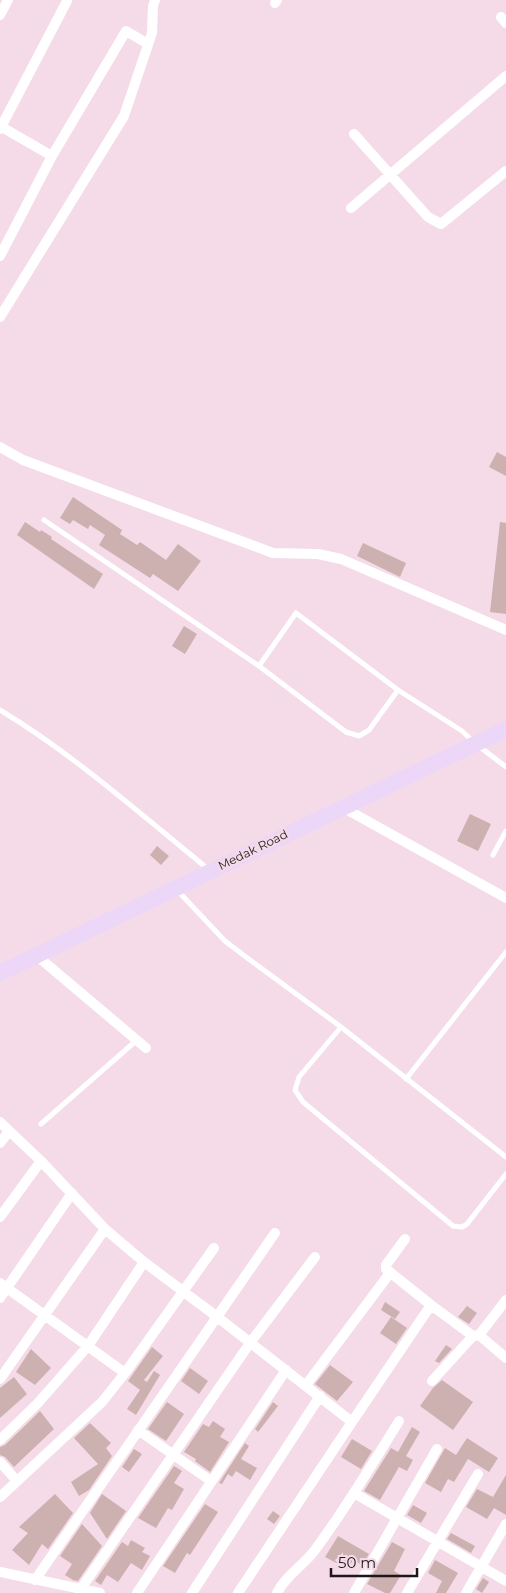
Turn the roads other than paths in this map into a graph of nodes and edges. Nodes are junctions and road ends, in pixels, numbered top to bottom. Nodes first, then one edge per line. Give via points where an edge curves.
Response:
1 (8, 0) edge
2 (155, 0) edge
3 (67, 1) edge
4 (0, 15) edge
5 (148, 44) junction
6 (506, 76) edge
7 (0, 127) edge
8 (354, 134) dead end
9 (52, 156) junction
10 (506, 171) edge
11 (390, 174) junction
12 (351, 208) dead end
13 (0, 256) edge
14 (0, 317) edge
15 (0, 448) edge
16 (44, 520) dead end
17 (506, 630) edge
18 (259, 666) junction
19 (398, 690) junction
20 (0, 710) edge
21 (506, 729) edge
22 (476, 744) junction
23 (506, 767) edge
24 (342, 807) junction
25 (506, 831) edge
26 (493, 855) dead end
27 (210, 871) junction
28 (175, 888) junction
29 (506, 898) edge
30 (506, 952) edge
31 (36, 955) junction
32 (0, 973) edge
33 (341, 1027) junction
34 (137, 1040) junction
35 (146, 1048) dead end
36 (406, 1079) junction
37 (0, 1122) edge
38 (41, 1124) dead end
39 (10, 1131) junction
40 (0, 1143) edge
41 (506, 1157) edge
42 (41, 1161) junction
43 (506, 1174) edge
44 (72, 1193) junction
45 (0, 1217) edge
46 (105, 1229) junction
47 (275, 1233) dead end
48 (405, 1239) dead end
49 (214, 1248) dead end
50 (315, 1257) dead end
51 (144, 1262) junction
52 (390, 1273) junction
53 (3, 1285) edge
54 (184, 1292) junction
55 (0, 1298) edge
56 (506, 1300) edge
57 (431, 1305) junction
58 (45, 1315) junction
59 (216, 1316) junction
60 (476, 1335) junction
61 (250, 1342) junction
62 (88, 1346) junction
63 (506, 1358) edge
64 (286, 1370) junction
65 (125, 1374) junction
66 (0, 1378) edge
67 (432, 1381) dead end
68 (306, 1385) junction
69 (320, 1396) junction
70 (399, 1421) dead end
71 (352, 1422) junction
72 (138, 1430) junction
73 (0, 1440) edge
74 (437, 1449) dead end
75 (173, 1455) junction
76 (0, 1462) edge
77 (478, 1474) dead end
78 (17, 1481) junction
79 (211, 1481) junction
80 (354, 1493) junction
81 (0, 1497) edge
82 (397, 1518) junction
83 (506, 1524) edge
84 (438, 1541) junction
85 (481, 1566) junction
86 (0, 1572) edge
87 (35, 1580) junction
88 (506, 1581) edge
89 (85, 1591) edge
90 (100, 1593) edge
91 (137, 1593) edge
92 (192, 1593) edge
93 (238, 1593) edge
94 (277, 1593) edge
95 (354, 1593) edge
96 (407, 1593) edge
97 (466, 1593) edge

1 - 4 street
2 - 5 street
3 - 7 street
5 - 9 street via 126,31
5 - 14 street via 124,116
6 - 11 street
7 - 9 street
8 - 11 street
9 - 13 street
10 - 11 street via 441,224 428,217
11 - 12 street
15 - 17 street via 23,460 273,553 318,554 341,559
16 - 18 lane
18 - 19 lane via 346,732 359,736 369,730
18 - 19 lane via 296,613
19 - 22 lane via 462,731
20 - 27 lane via 37,734
21 - 22 main road, Medak Road
22 - 23 lane
22 - 24 main road, Medak Road
24 - 27 main road, Medak Road
24 - 29 street
25 - 26 lane
27 - 28 main road, Medak Road
28 - 31 main road, Medak Road
28 - 33 lane via 225,941
30 - 36 lane
31 - 32 main road, Medak Road
31 - 34 street
33 - 36 lane
33 - 43 lane via 299,1077 295,1090 302,1102 453,1226 467,1224
34 - 35 street
34 - 38 lane
36 - 41 lane
37 - 39 street
39 - 40 street
39 - 42 street
42 - 44 street
42 - 45 street
44 - 46 street
44 - 53 street
46 - 51 street
46 - 58 street
47 - 59 street
48 - 52 street via 386,1265
49 - 54 street
50 - 61 street
51 - 54 street
51 - 62 street
52 - 57 street
52 - 68 street
53 - 55 street
53 - 58 street
54 - 59 street
54 - 65 street
56 - 60 street
57 - 60 street
57 - 71 street
58 - 62 street
58 - 66 street
59 - 61 street
59 - 72 street
60 - 63 street
60 - 67 street
61 - 64 street
61 - 75 street
62 - 65 street
62 - 73 street via 38,1404
64 - 68 street
64 - 79 street
65 - 78 street via 102,1402
68 - 69 street
69 - 71 street
69 - 92 street
70 - 80 street
71 - 93 street
72 - 75 street
72 - 87 street
74 - 82 street
75 - 79 street
75 - 89 street
76 - 78 street
77 - 84 street
78 - 81 street
79 - 91 street
80 - 82 street
80 - 94 street via 315,1550 288,1576
82 - 84 street
82 - 95 street
83 - 85 street
84 - 85 street
84 - 96 street
85 - 88 street
85 - 97 street
86 - 87 street
87 - 89 street
89 - 90 street

